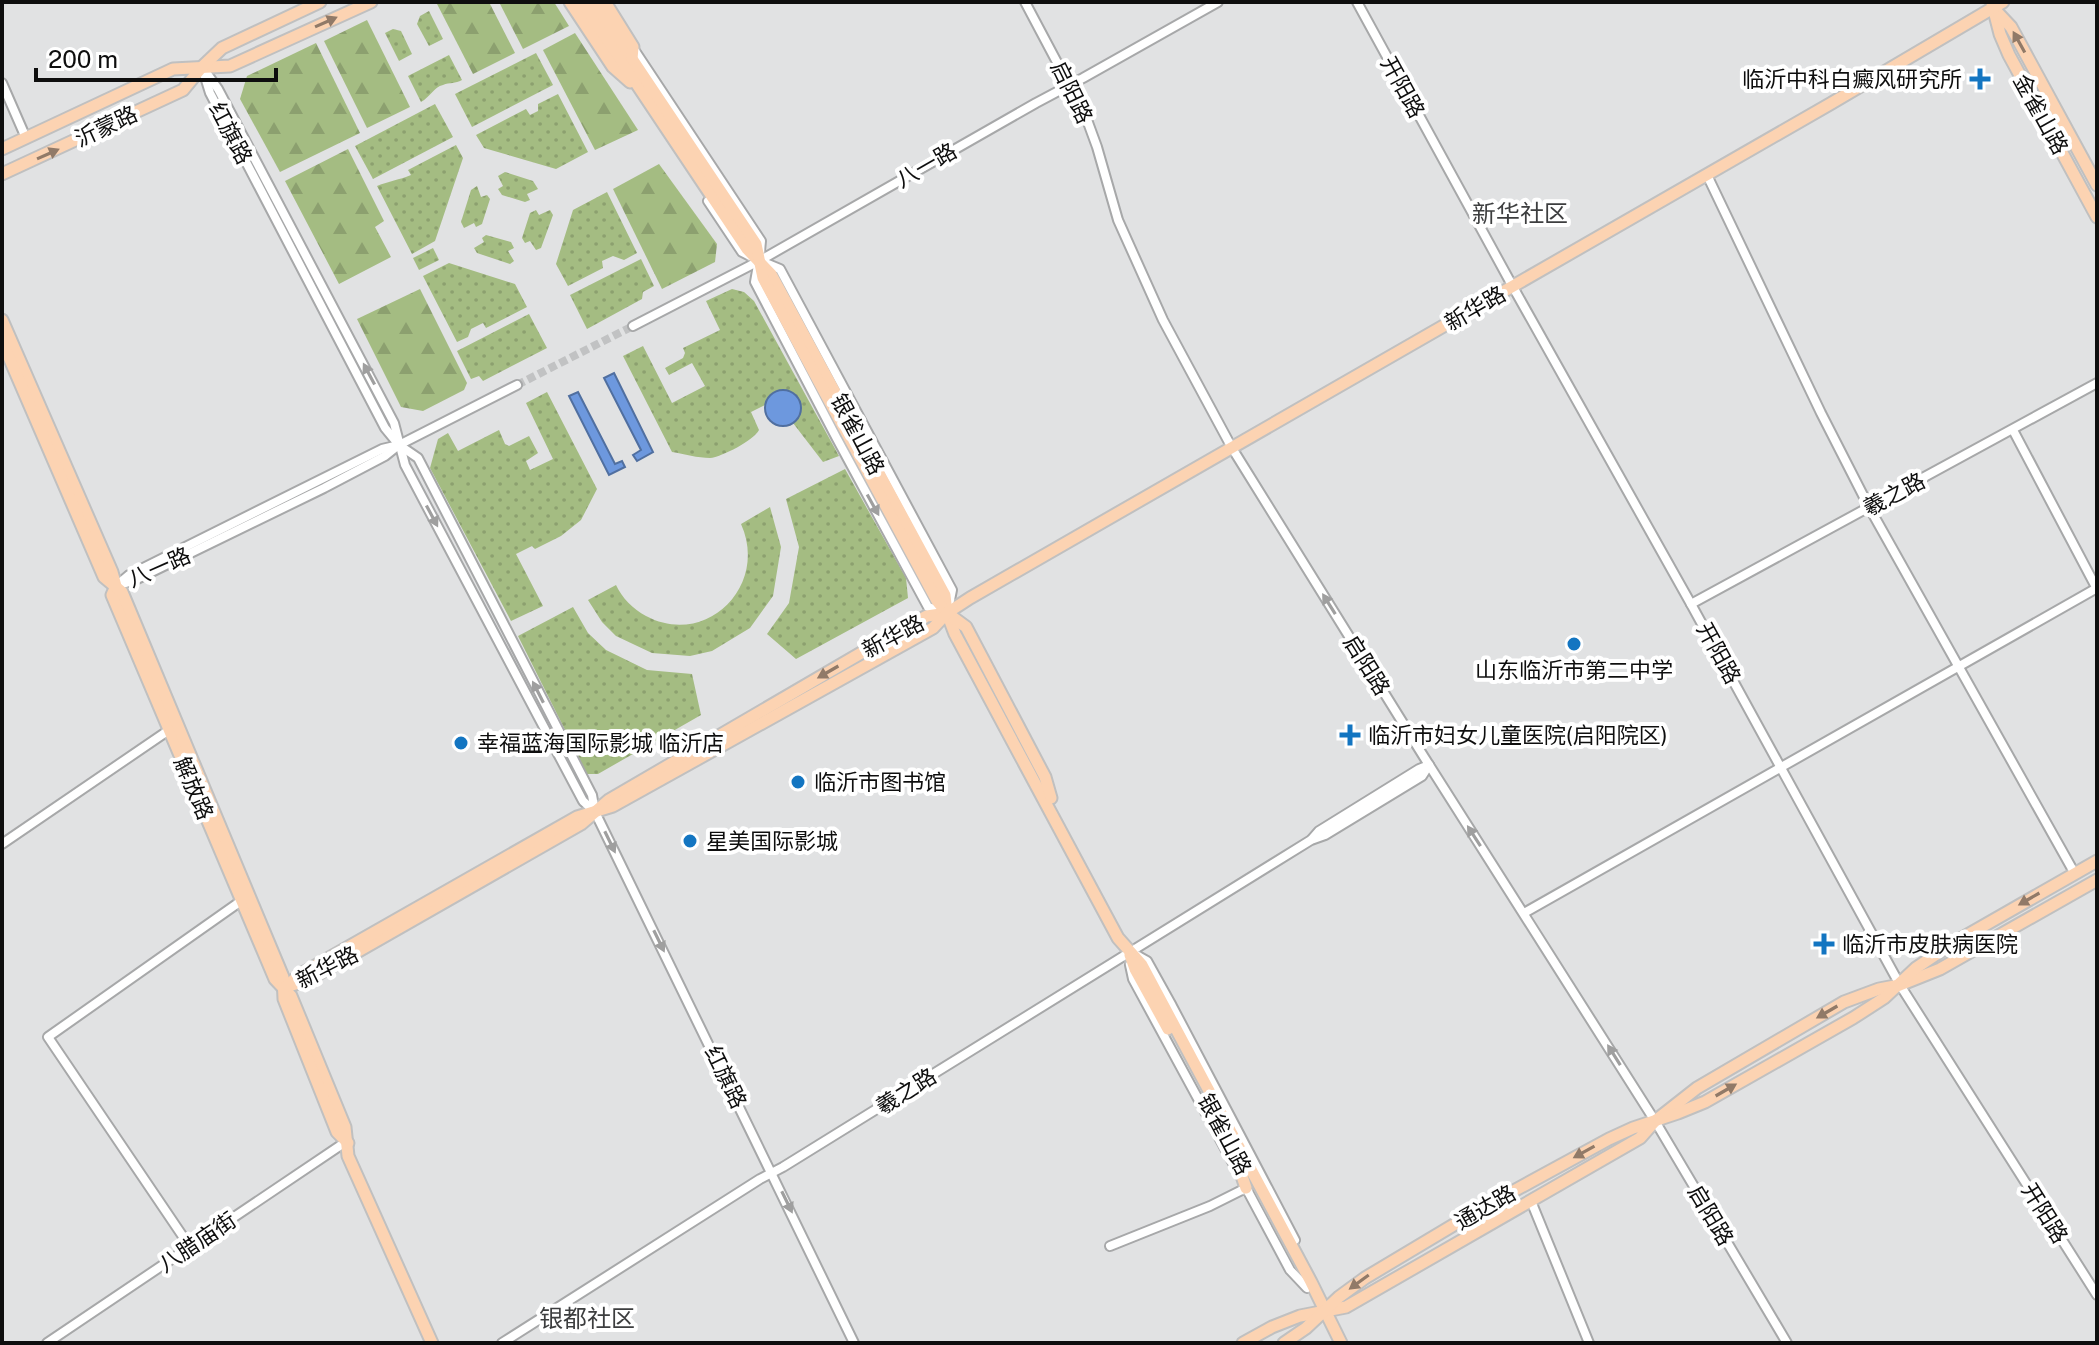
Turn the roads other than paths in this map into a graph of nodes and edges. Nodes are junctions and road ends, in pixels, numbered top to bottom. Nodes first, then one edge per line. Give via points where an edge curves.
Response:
1 (320, 2) edge
2 (371, 2) edge
3 (570, 2) edge
4 (582, 2) edge
5 (594, 2) edge
6 (605, 2) edge
7 (1025, 2) edge
8 (1218, 2) edge
9 (1357, 2) edge
10 (1994, 3) edge
11 (632, 53) junction
12 (202, 67) junction
13 (613, 67) junction
14 (2, 83) edge
15 (1070, 85) junction
16 (646, 95) junction
17 (26, 138) junction
18 (2, 149) edge
19 (2, 174) edge
20 (1707, 175) junction
21 (2097, 185) edge
22 (2097, 217) edge
23 (759, 261) junction
24 (1513, 287) junction
25 (2, 320) edge
26 (633, 326) tunnel mouth
27 (2, 341) edge
28 (2097, 383) edge
29 (517, 385) tunnel mouth
30 (2013, 430) junction
31 (399, 445) junction
32 (1232, 448) junction
33 (1869, 507) junction
34 (116, 586) junction
35 (2097, 589) edge
36 (1691, 604) junction
37 (947, 613) junction
38 (1959, 666) junction
39 (169, 730) junction
40 (1429, 765) junction
41 (1781, 766) junction
42 (595, 812) junction
43 (2, 844) edge
44 (2097, 861) edge
45 (2075, 874) junction
46 (2097, 880) edge
47 (241, 901) junction
48 (1524, 913) junction
49 (1129, 952) junction
50 (1900, 985) junction
51 (284, 988) junction
52 (1655, 1121) junction
53 (347, 1141) junction
54 (1236, 1148) junction
55 (1254, 1161) junction
56 (773, 1173) junction
57 (1246, 1188) junction
58 (1531, 1201) junction
59 (1110, 1246) dead end
60 (190, 1247) junction
61 (1309, 1286) junction
62 (2097, 1295) edge
63 (1326, 1312) junction
64 (47, 1343) edge
65 (432, 1343) edge
66 (441, 1343) edge
67 (502, 1343) edge
68 (854, 1343) edge
69 (1243, 1343) edge
70 (1284, 1343) edge
71 (1341, 1343) edge
72 (1589, 1343) edge
73 (1787, 1343) edge

1 - 12 main road, 沂蒙路 via 222,48
12 -> 2 main road, 沂蒙路 via 230,66
3 - 13 main road
4 - 16 main road, 银雀山路
5 - 11 main road, 银雀山路
6 - 11 main road
7 - 15 street, 启阳路
8 - 15 street, 八一路
9 - 24 street, 开阳路
10 - 20 main road, 新华路
21 -> 10 main road, 金雀山路
10 - 22 main road, 金雀山路 via 2009,55
11 - 23 main road, 银雀山路 via 756,244
12 - 17 main road, 沂蒙路 via 173,69
19 -> 12 main road, 沂蒙路 via 183,90
12 - 31 street, 红旗路 via 394,423
13 - 16 main road
13 - 23 street via 633,88 742,252
14 - 17 street
15 - 23 street, 八一路
15 - 32 street, 启阳路 via 1097,147 1118,220 1163,320
16 - 23 main road, 银雀山路
17 - 18 main road, 沂蒙路
20 - 24 main road, 新华路
20 - 33 street
23 - 26 street, 八一路
23 - 37 main road, 银雀山路 via 785,320
23 - 37 street via 780,269 952,590
24 - 32 main road, 新华路
24 - 36 street, 开阳路
25 - 34 main road, 解放路
27 - 34 main road, 解放路 via 104,577
28 - 30 street, 羲之路
29 - 31 street, 八一路
30 - 33 street, 羲之路
30 - 35 street
31 - 34 street, 八一路 via 129,575
31 -> 42 street, 红旗路 via 583,801
42 -> 31 street, 红旗路 via 592,795 418,458
32 - 37 main road, 新华路
40 -> 32 street, 启阳路
33 - 36 street, 羲之路
33 - 38 street
34 - 39 main road, 解放路 via 112,595
34 - 51 main road, 解放路
35 - 38 street
36 - 41 street, 开阳路
37 - 42 main road, 新华路 via 933,628
37 - 49 main road, 银雀山路
37 - 49 main road, 银雀山路 via 966,627
38 - 41 street
38 - 45 street
39 - 43 street
39 - 47 main road, 解放路
48 -> 40 street, 启阳路
40 - 49 street, 羲之路
41 - 48 street
41 - 50 street, 开阳路
42 - 51 main road, 新华路 via 306,981
42 -> 56 street, 红旗路
44 - 45 main road, 通达路
45 -> 50 main road, 通达路 via 1950,945
46 - 50 main road, 通达路 via 1940,969
47 - 51 main road, 解放路 via 275,979
47 - 60 street via 48,1037
52 -> 48 street, 启阳路
49 - 54 main road, 银雀山路 via 1142,965
49 - 55 street via 1147,961
49 - 56 street, 羲之路
49 - 57 street via 1133,979
52 -> 50 main road, 通达路 via 1705,1102 1853,1018
50 -> 52 main road, 通达路 via 1844,1002 1697,1088
50 - 62 street, 开阳路
51 - 53 main road, 解放路 via 337,1132
52 - 58 main road, 通达路 via 1640,1138
52 -> 63 main road, 通达路 via 1609,1139 1477,1211 1365,1278
52 - 73 street, 启阳路
53 - 60 street, 八腊庙街
53 - 65 main road, 解放路 via 348,1156
53 - 66 main road, 解放路
54 - 55 main road
54 - 57 main road
54 - 61 main road, 银雀山路
55 - 61 street via 1308,1266
56 - 67 street, 羲之路
56 -> 68 street, 红旗路
57 - 59 street
57 - 61 street via 1290,1270
58 - 63 main road, 通达路 via 1346,1307
58 - 72 street
60 - 64 street, 八腊庙街
61 - 63 main road, 银雀山路
63 - 69 main road, 通达路 via 1300,1316
63 - 70 main road, 通达路
63 - 71 main road, 银雀山路

